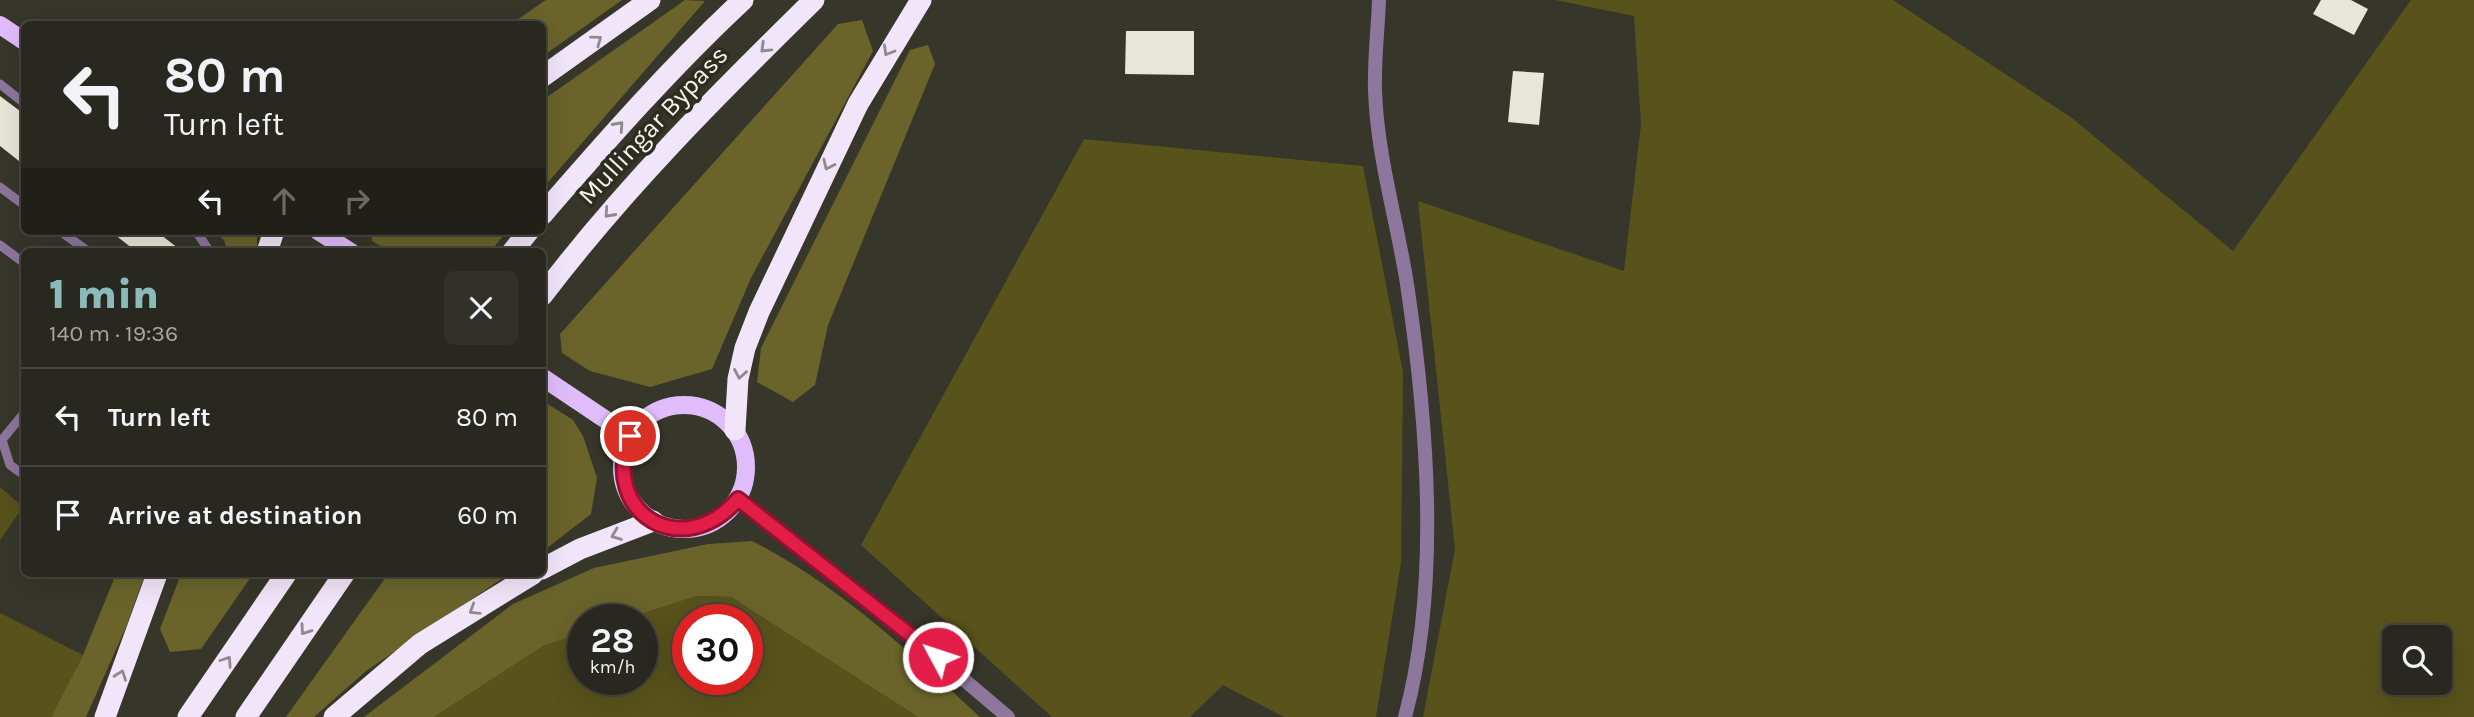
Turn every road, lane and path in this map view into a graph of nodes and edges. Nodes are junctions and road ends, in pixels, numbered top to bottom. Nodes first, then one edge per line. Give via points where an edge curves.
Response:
1 (650, 0) edge
2 (743, 0) edge
3 (814, 0) edge
4 (921, 0) edge
5 (1379, 0) edge
6 (0, 25) edge
7 (21, 39) edge
8 (546, 74) edge
9 (0, 85) edge
10 (21, 101) edge
11 (0, 187) edge
12 (21, 203) edge
13 (546, 210) edge
14 (66, 235) edge
15 (324, 235) edge
16 (0, 245) edge
17 (83, 248) edge
18 (345, 248) edge
19 (21, 261) edge
20 (546, 291) edge
21 (546, 380) edge
22 (21, 417) edge
23 (735, 430) junction
24 (630, 436) junction
25 (21, 473) edge
26 (738, 499) junction
27 (653, 521) junction
28 (546, 567) edge
29 (156, 577) edge
30 (284, 577) edge
31 (342, 577) edge
32 (528, 577) edge
33 (105, 717) edge
34 (188, 717) edge
35 (246, 717) edge
36 (334, 717) edge
37 (1008, 717) edge
38 (1405, 717) edge

8 -> 1 highway
13 -> 2 highway, Mullingar Bypass via 619,126
3 -> 20 highway, Mullingar Bypass via 706,105 584,240
4 -> 23 highway via 858,104 759,312 738,379
5 - 38 street via 1375,89 1380,140 1425,424 1424,605
6 - 7 main road
9 - 10 lane
11 - 12 lane
14 - 17 lane
15 - 18 main road
16 - 19 lane
21 - 24 main road
22 - 25 lane via 2,440 10,465
23 - 24 main road via 702,407 681,404 643,420
23 - 26 main road via 747,466
24 - 27 main road via 623,453 626,492
26 - 27 main road via 724,516 707,526 688,530
26 - 37 street via 896,622
27 -> 28 highway
33 -> 29 highway
34 -> 30 highway
31 -> 35 highway
32 -> 36 highway via 420,644

